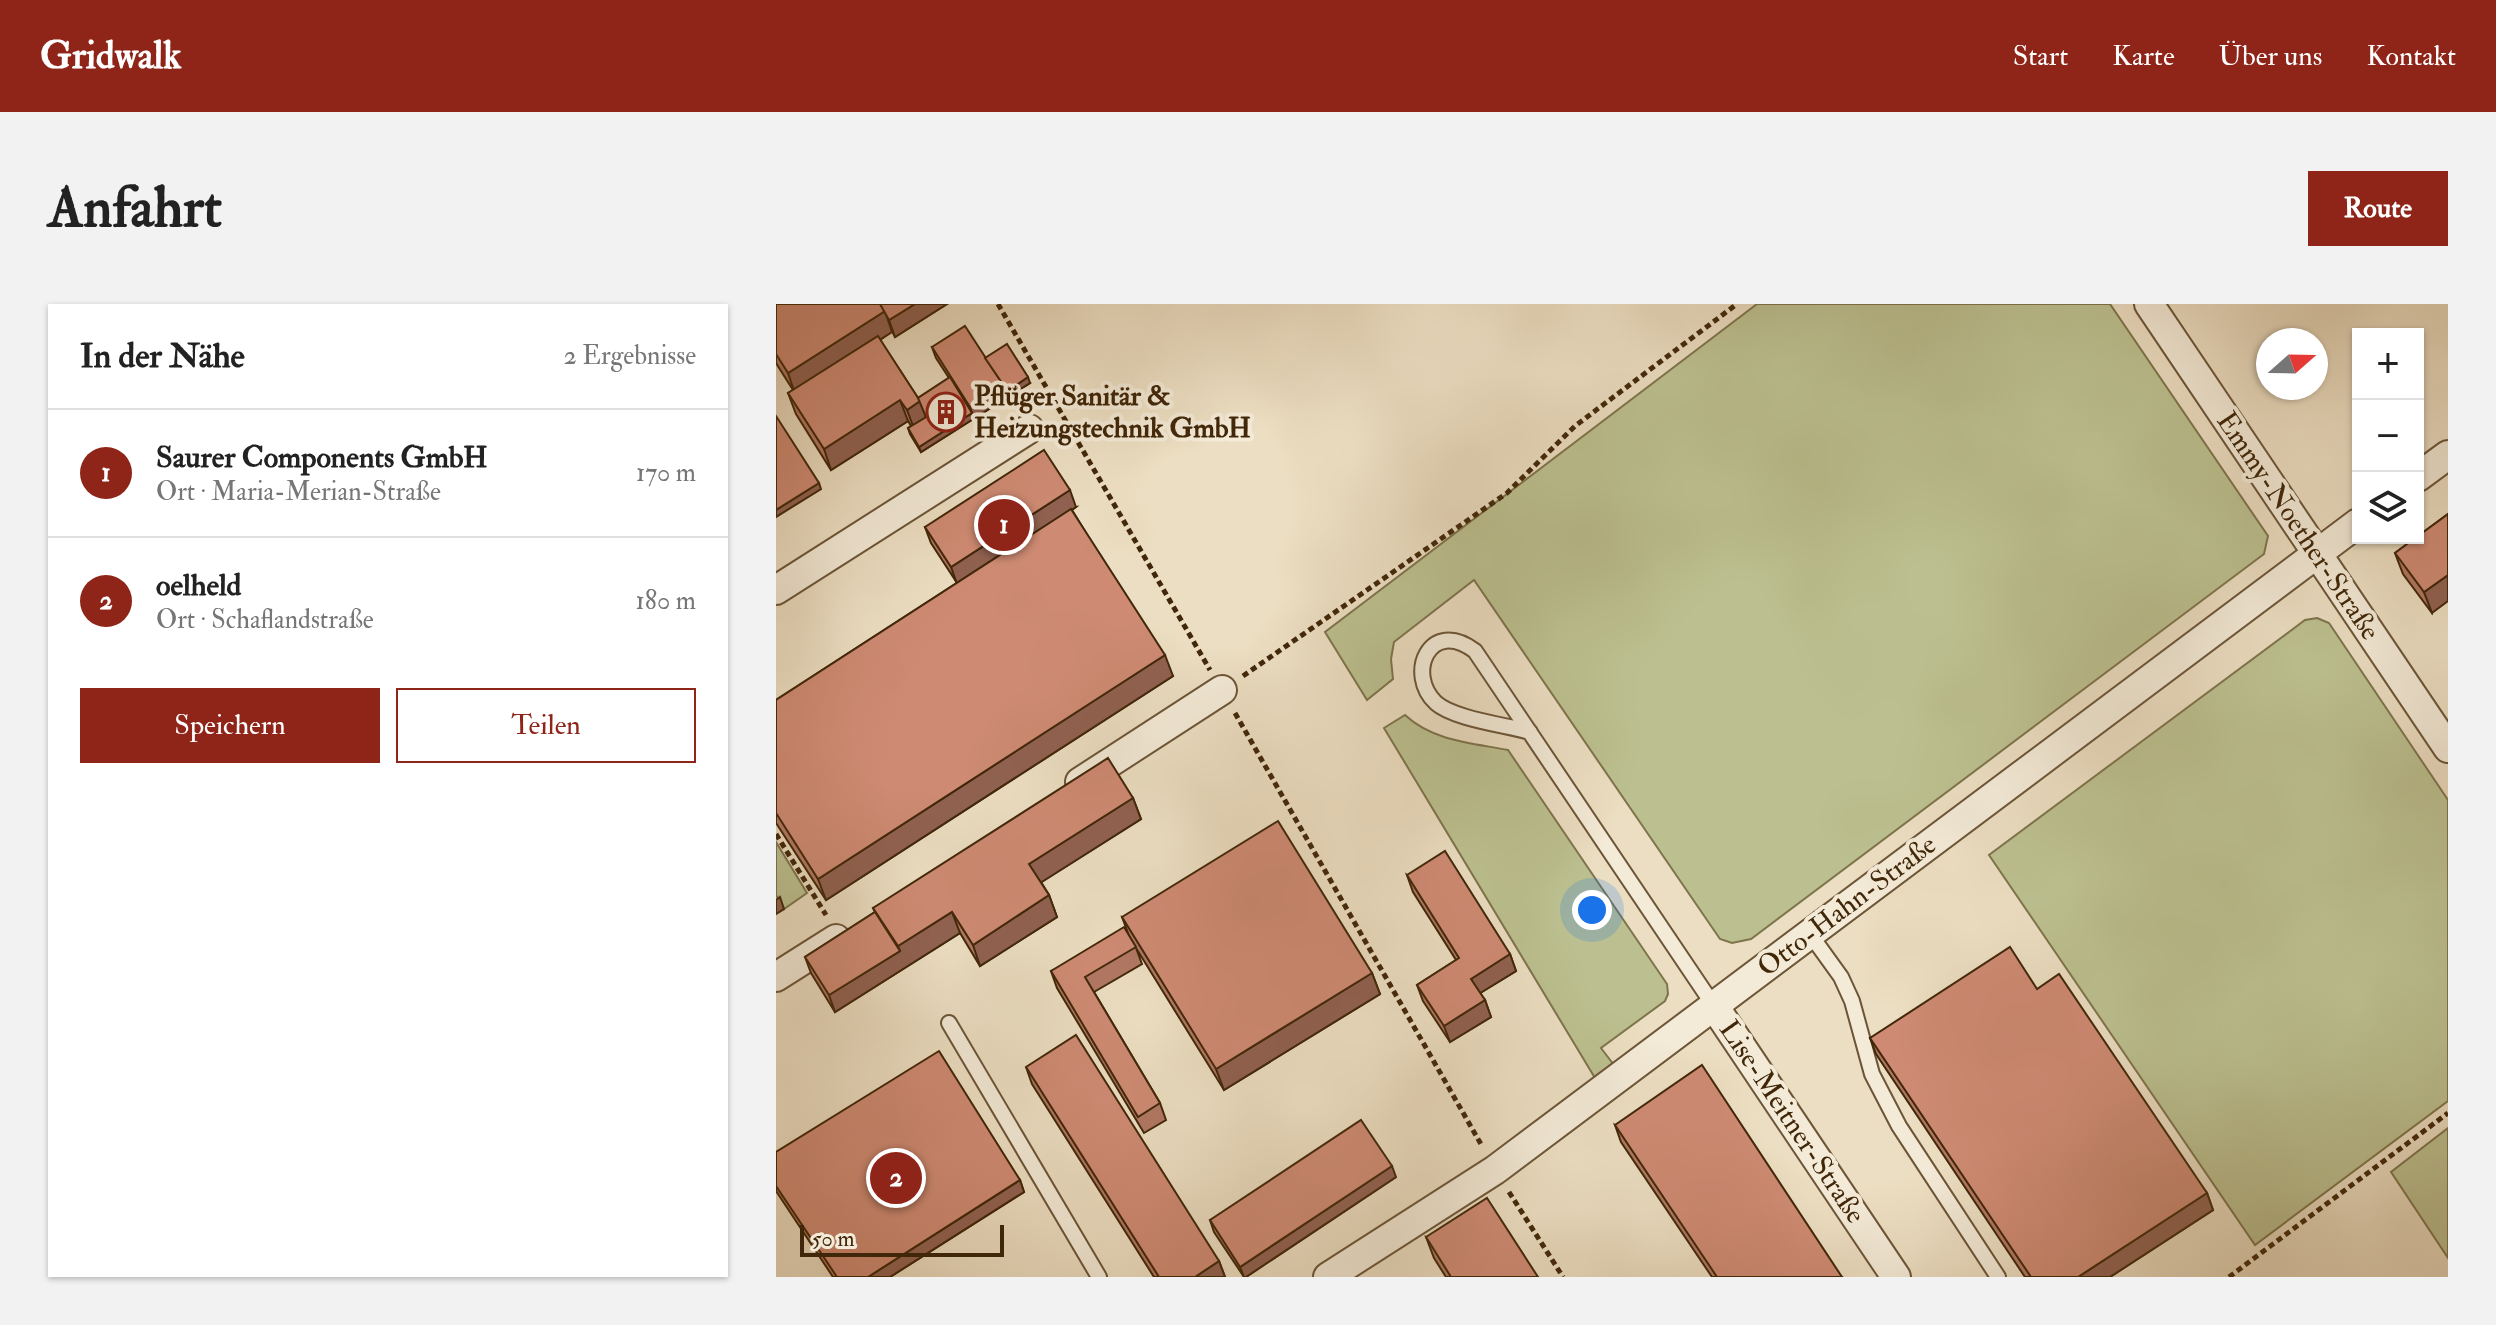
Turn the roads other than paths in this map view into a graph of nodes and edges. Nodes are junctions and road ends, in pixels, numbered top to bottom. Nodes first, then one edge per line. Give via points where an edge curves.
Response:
1 (2149, 304) edge
2 (1029, 429) dead end
3 (2448, 455) edge
4 (2424, 473) edge
5 (2352, 527) edge
6 (2316, 554) junction
7 (776, 590) edge
8 (1222, 690) road end
9 (1530, 732) junction
10 (2448, 748) edge
11 (1064, 792) edge
12 (846, 933) edge
13 (1810, 934) junction
14 (776, 977) edge
15 (1714, 1006) junction
16 (949, 1023) dead end
17 (1099, 1277) edge
18 (1328, 1277) edge
19 (1896, 1277) edge
20 (1998, 1277) edge

1 - 6 street, Emmy-Noether-Straße
2 - 7 street
3 - 4 street
5 - 6 street, Otto-Hahn-Straße
6 - 10 street, Emmy-Noether-Straße
6 - 13 street, Otto-Hahn-Straße
8 - 11 street
9 - 9 lane via 1475,651 1451,639 1430,647 1423,674 1436,703
9 - 15 lane
12 - 14 street
13 - 15 street, Otto-Hahn-Straße
13 - 20 lane via 1841,977 1872,1074 1899,1126
15 - 18 street, Otto-Hahn-Straße via 1495,1170
15 - 19 street, Lise-Meitner-Straße
16 - 17 lane

